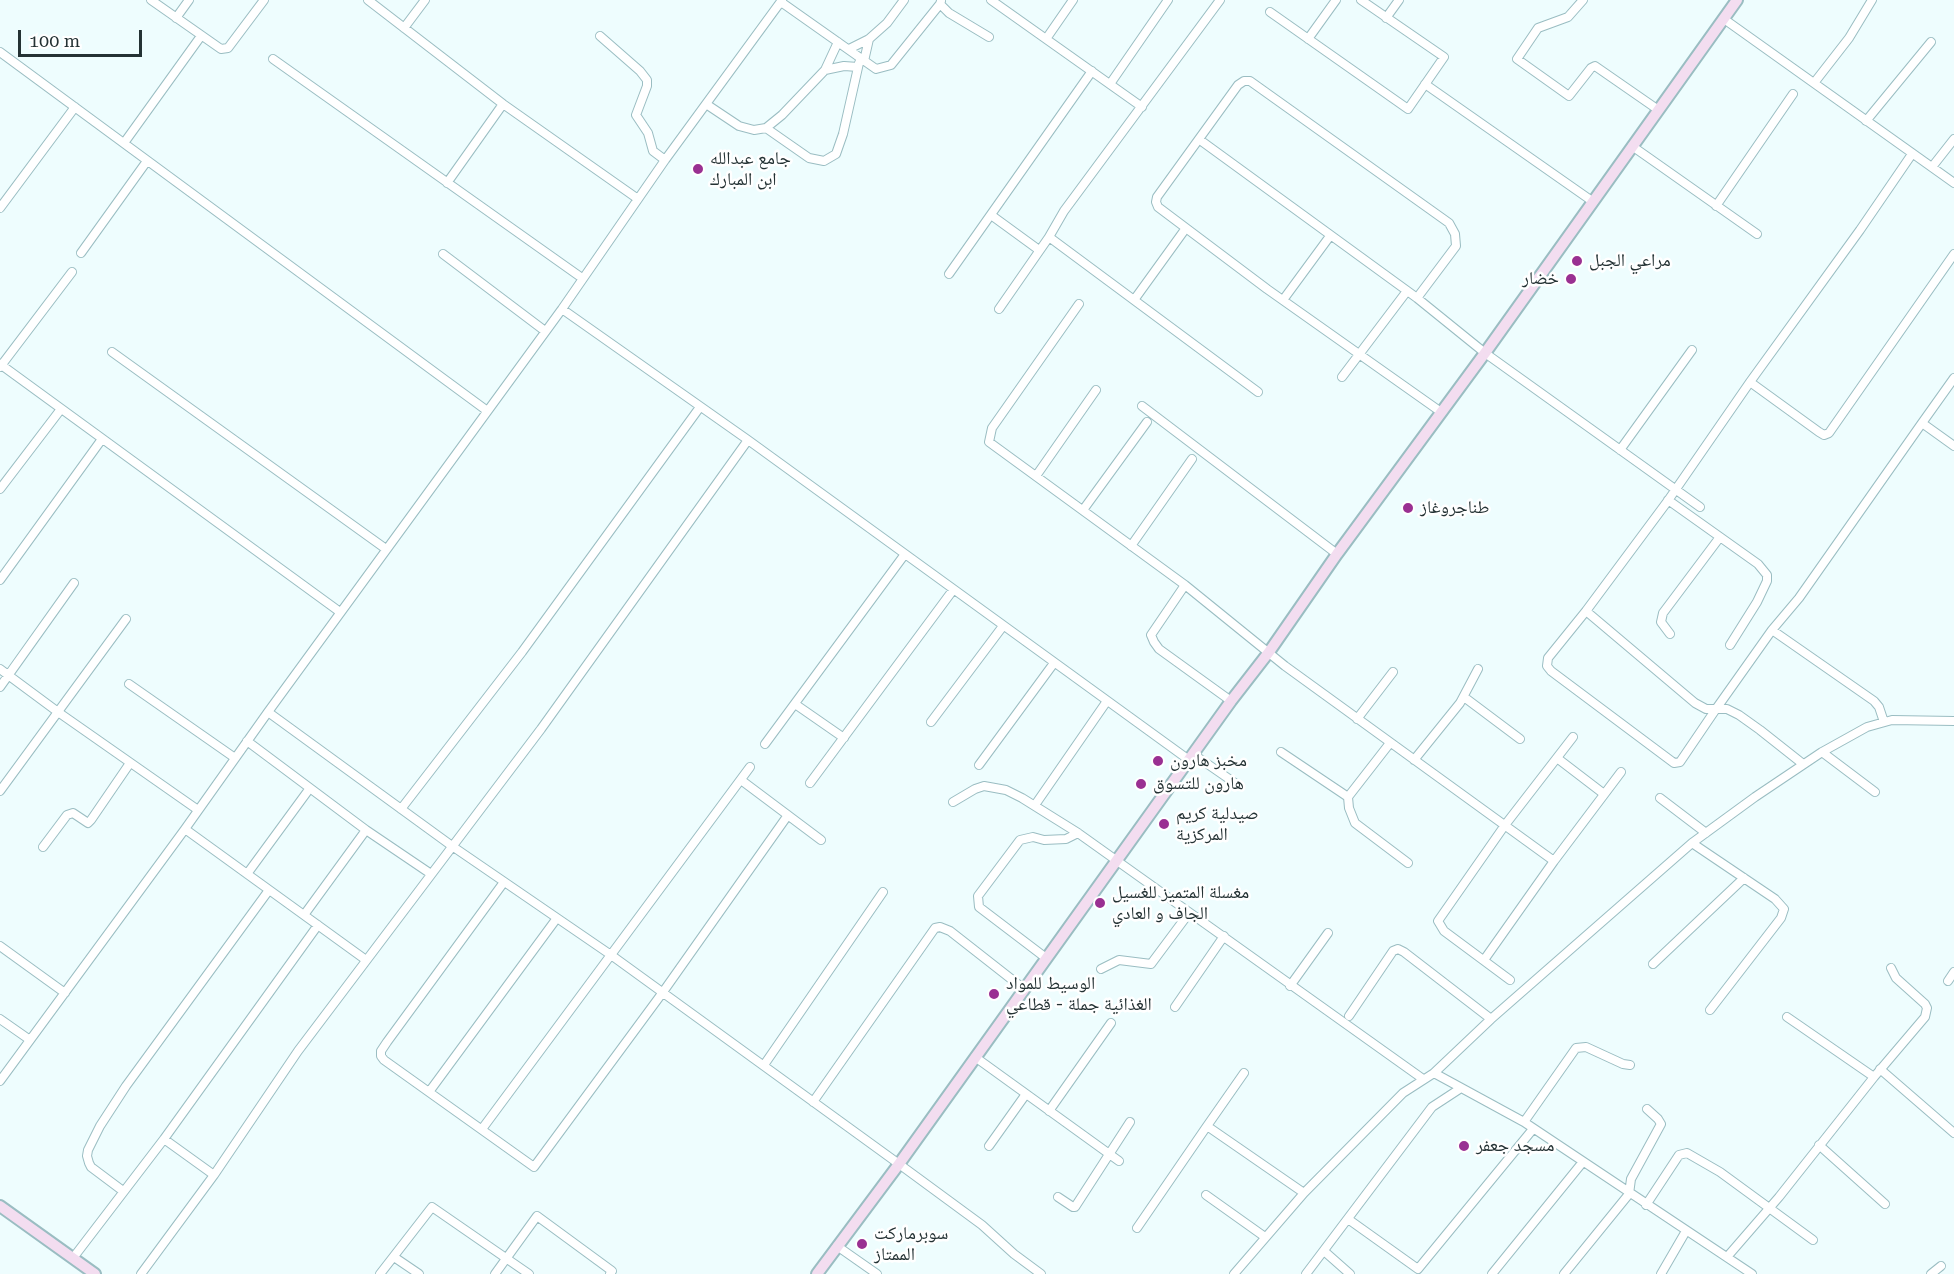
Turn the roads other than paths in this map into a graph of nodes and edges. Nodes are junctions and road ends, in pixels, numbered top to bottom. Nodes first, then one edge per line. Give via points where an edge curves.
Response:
1 (151, 0) edge
2 (189, 0) edge
3 (264, 0) edge
4 (368, 0) edge
5 (425, 0) edge
6 (904, 0) edge
7 (991, 0) edge
8 (1074, 0) edge
9 (1168, 0) edge
10 (1220, 0) edge
11 (1336, 0) edge
12 (1361, 0) edge
13 (1399, 0) edge
14 (1582, 0) edge
15 (1737, 0) edge
16 (1872, 0) edge
17 (782, 1) edge
18 (941, 2) edge
19 (1270, 12) dead end
20 (176, 18) junction
21 (1386, 18) junction
22 (1724, 18) junction
23 (404, 28) junction
24 (201, 36) junction
25 (600, 36) dead end
26 (989, 37) dead end
27 (869, 39) junction
28 (1046, 39) junction
29 (1308, 39) junction
30 (838, 42) junction
31 (1931, 42) dead end
32 (849, 49) junction
33 (0, 52) edge
34 (273, 59) dead end
35 (861, 62) junction
36 (825, 70) junction
37 (1092, 71) junction
38 (1814, 83) junction
39 (1110, 84) junction
40 (1425, 84) junction
41 (1793, 94) dead end
42 (503, 104) junction
43 (706, 104) junction
44 (75, 107) junction
45 (1142, 107) junction
46 (1657, 109) junction
47 (1866, 121) junction
48 (766, 128) junction
49 (1954, 139) edge
50 (1200, 140) junction
51 (124, 143) junction
52 (1632, 146) junction
53 (1912, 154) junction
54 (665, 160) junction
55 (147, 161) junction
56 (1932, 167) junction
57 (447, 183) junction
58 (1954, 183) edge
59 (638, 199) junction
60 (1592, 201) junction
61 (1716, 206) junction
62 (0, 208) edge
63 (991, 215) junction
64 (1186, 228) junction
65 (1757, 234) dead end
66 (1330, 236) junction
67 (1048, 237) junction
68 (1039, 250) junction
69 (81, 253) dead end
70 (443, 254) dead end
71 (1954, 254) edge
72 (72, 272) dead end
73 (949, 274) dead end
74 (582, 278) junction
75 (1407, 291) junction
76 (1417, 298) junction
77 (1134, 300) junction
78 (1283, 300) junction
79 (1079, 304) dead end
80 (562, 309) junction
81 (999, 309) dead end
82 (546, 331) junction
83 (1692, 350) dead end
84 (112, 352) dead end
85 (1485, 353) junction
86 (1360, 354) junction
87 (0, 365) edge
88 (1342, 377) dead end
89 (1954, 378) edge
90 (1750, 382) junction
91 (1096, 390) dead end
92 (1258, 392) dead end
93 (700, 406) junction
94 (1142, 406) dead end
95 (61, 409) junction
96 (486, 410) junction
97 (1441, 412) junction
98 (1147, 422) dead end
99 (1923, 423) junction
100 (102, 439) junction
101 (748, 440) junction
102 (1954, 446) edge
103 (1620, 450) junction
104 (1192, 459) dead end
105 (1036, 476) junction
106 (0, 489) edge
107 (1675, 490) junction
108 (1668, 500) junction
109 (1700, 507) dead end
110 (1083, 510) junction
111 (1720, 537) junction
112 (1131, 546) junction
113 (386, 549) junction
114 (904, 554) junction
115 (1337, 554) junction
116 (0, 580) edge
117 (74, 583) dead end
118 (1185, 585) junction
119 (953, 590) junction
120 (1586, 611) junction
121 (340, 612) junction
122 (126, 619) dead end
123 (1003, 626) junction
124 (1772, 630) junction
125 (1670, 634) dead end
126 (1731, 645) dead end
127 (1269, 652) junction
128 (1054, 663) junction
129 (0, 669) edge
130 (1478, 669) dead end
131 (1393, 672) dead end
132 (9, 675) junction
133 (129, 684) dead end
134 (0, 687) edge
135 (1464, 697) junction
136 (1107, 701) junction
137 (1231, 701) junction
138 (795, 704) junction
139 (1716, 709) junction
140 (58, 712) junction
141 (268, 712) junction
142 (1357, 719) junction
143 (1954, 721) edge
144 (932, 722) dead end
145 (1884, 722) junction
146 (1573, 737) dead end
147 (844, 738) junction
148 (1520, 739) dead end
149 (247, 741) junction
150 (1390, 742) junction
151 (765, 744) dead end
152 (1281, 752) dead end
153 (1821, 752) junction
154 (1191, 757) junction
155 (235, 758) junction
156 (1557, 758) junction
157 (1414, 760) junction
158 (130, 763) junction
159 (979, 765) dead end
160 (1803, 765) junction
161 (750, 767) dead end
162 (1621, 772) dead end
163 (741, 780) junction
164 (810, 783) dead end
165 (1235, 783) dead end
166 (310, 788) junction
167 (0, 792) edge
168 (1875, 792) dead end
169 (1604, 794) junction
170 (1348, 797) junction
171 (1660, 798) dead end
172 (953, 802) dead end
173 (1035, 806) junction
174 (401, 809) junction
175 (198, 810) junction
176 (788, 815) junction
177 (1505, 825) junction
178 (186, 829) junction
179 (366, 830) junction
180 (1078, 833) junction
181 (1706, 833) junction
182 (821, 840) dead end
183 (1692, 843) junction
184 (452, 846) junction
185 (43, 847) dead end
186 (1117, 861) junction
187 (1554, 861) junction
188 (1408, 863) dead end
189 (247, 874) junction
190 (431, 874) junction
191 (1744, 878) junction
192 (504, 882) junction
193 (269, 890) junction
194 (883, 892) dead end
195 (1189, 913) junction
196 (304, 915) junction
197 (557, 918) junction
198 (318, 925) junction
199 (1328, 933) dead end
200 (1224, 936) junction
201 (0, 946) edge
202 (611, 955) junction
203 (1046, 958) junction
204 (366, 960) junction
205 (1484, 960) junction
206 (1653, 964) dead end
207 (1891, 968) dead end
208 (1101, 969) dead end
209 (1954, 972) edge
210 (1510, 980) dead end
211 (1948, 981) dead end
212 (1290, 986) junction
213 (1024, 989) junction
214 (663, 992) junction
215 (65, 993) junction
216 (1175, 1007) dead end
217 (1710, 1011) dead end
218 (1349, 1016) dead end
219 (1787, 1017) dead end
220 (0, 1019) edge
221 (1491, 1019) junction
222 (1111, 1023) dead end
223 (30, 1040) junction
224 (975, 1058) junction
225 (764, 1065) junction
226 (1630, 1065) dead end
227 (1880, 1069) junction
228 (1434, 1072) junction
229 (1244, 1073) dead end
230 (1874, 1077) junction
231 (1423, 1079) junction
232 (0, 1082) edge
233 (1461, 1088) junction
234 (429, 1092) junction
235 (1026, 1094) junction
236 (813, 1102) junction
237 (1647, 1109) dead end
238 (1049, 1111) junction
239 (1130, 1122) dead end
240 (1524, 1122) junction
241 (1207, 1126) junction
242 (482, 1129) junction
243 (1533, 1129) junction
244 (1954, 1133) edge
245 (164, 1139) junction
246 (1819, 1145) junction
247 (989, 1146) dead end
248 (1110, 1155) junction
249 (1119, 1161) dead end
250 (1582, 1163) junction
251 (899, 1164) junction
252 (214, 1175) junction
253 (123, 1191) junction
254 (1304, 1193) junction
255 (1629, 1194) junction
256 (1206, 1196) dead end
257 (1058, 1197) dead end
258 (1885, 1204) dead end
259 (1647, 1205) junction
260 (0, 1206) edge
261 (1769, 1207) junction
262 (1348, 1219) junction
263 (1137, 1228) dead end
264 (1686, 1231) junction
265 (1265, 1237) junction
266 (1813, 1240) dead end
267 (837, 1246) junction
268 (1324, 1251) junction
269 (394, 1257) junction
270 (1727, 1257) junction
271 (73, 1258) junction
272 (507, 1258) junction
273 (1941, 1266) dead end
274 (1421, 1272) edge
275 (95, 1274) edge
276 (141, 1274) edge
277 (380, 1274) edge
278 (418, 1274) edge
279 (495, 1274) edge
280 (529, 1274) edge
281 (610, 1274) edge
282 (817, 1274) edge
283 (877, 1274) edge
284 (1041, 1274) edge
285 (1234, 1274) edge
286 (1306, 1274) edge
287 (1350, 1274) edge
288 (1492, 1274) edge
289 (1564, 1274) edge
290 (1661, 1274) edge
291 (1752, 1274) edge
292 (1931, 1274) edge

1 - 20 street
2 - 20 street
3 - 24 street via 228,48 221,49
4 - 23 street
5 - 23 street
6 - 27 street
7 - 28 street
8 - 28 street
9 - 39 street
10 - 45 street
11 - 29 street
12 - 21 street
13 - 21 street
14 - 46 street via 1568,17 1538,28 1517,59 1569,96 1595,66
15 - 22 street
16 - 38 street
17 - 30 street
17 - 43 street
18 - 26 street via 949,13
18 - 35 street via 891,65 876,69
19 - 29 street
20 - 24 street
21 - 40 street via 1444,57
22 - 38 street
22 - 46 street
23 - 42 street
24 - 51 street
25 - 54 street via 647,80 636,115 648,133 653,151
27 - 32 street
27 - 35 street
28 - 37 street
29 - 40 street via 1408,109
30 - 32 street
30 - 36 street
31 - 47 street
32 - 35 street
33 - 44 street
34 - 57 street
35 - 36 street
35 - 48 street via 836,154 824,161 809,158
36 - 48 street
37 - 39 street
37 - 63 street
38 - 47 street
39 - 45 street
40 - 60 street
41 - 61 street
42 - 57 street
42 - 59 street
43 - 48 street via 739,126
43 - 54 street
44 - 51 street
44 - 62 street
45 - 67 street
46 - 52 street
47 - 53 street
49 - 56 street
50 - 64 street via 1156,202
50 - 66 street
50 - 76 street via 1238,85 1250,81 1449,223 1456,246
51 - 55 street
52 - 60 street
52 - 61 street
53 - 56 street
53 - 90 street
54 - 59 street
55 - 69 street
55 - 96 street
56 - 58 street
57 - 74 street
59 - 74 street
60 - 85 street
61 - 65 street
63 - 68 street
63 - 73 street
64 - 77 street
64 - 78 street
66 - 75 street
66 - 78 street
67 - 68 street
67 - 77 street
68 - 81 street
70 - 82 street
71 - 90 street via 1829,433 1819,432
72 - 87 street
74 - 80 street
75 - 76 street
75 - 86 street
76 - 85 street
77 - 92 street
78 - 86 street
79 - 105 street via 989,435 988,442
80 - 82 street
80 - 93 street
82 - 96 street
83 - 103 street
84 - 113 street
85 - 97 street
85 - 103 street
86 - 88 street
86 - 97 street
87 - 95 street
89 - 99 street
90 - 107 street
91 - 105 street
93 - 101 street
93 - 174 street via 522,652
94 - 115 street
95 - 100 street
95 - 106 street
96 - 113 street
97 - 115 street
98 - 110 street
99 - 102 street
99 - 124 street
100 - 116 street
100 - 121 street
101 - 114 street
101 - 184 street via 608,638
103 - 107 street
104 - 112 street
105 - 110 street
107 - 108 street
107 - 109 street
108 - 111 street
108 - 120 street
110 - 112 street
111 - 125 street via 1664,613 1661,622
111 - 126 street via 1767,574 1757,602
112 - 118 street
113 - 121 street
114 - 119 street
114 - 138 street
115 - 127 street
117 - 132 street
118 - 127 street
118 - 137 street via 1151,635 1159,649
119 - 123 street
119 - 147 street
120 - 139 street via 1695,704
120 - 139 street via 1548,658 1551,671 1674,763 1680,762
121 - 141 street
122 - 140 street
123 - 128 street
123 - 144 street
124 - 139 street
124 - 145 street via 1874,701
127 - 137 street
127 - 142 street
128 - 136 street
128 - 159 street
129 - 132 street
130 - 135 street
131 - 142 street
132 - 134 street
132 - 140 street
133 - 155 street
135 - 148 street
135 - 157 street
136 - 154 street
136 - 173 street
137 - 154 street
138 - 147 street
138 - 151 street
139 - 160 street via 1739,715
140 - 158 street
140 - 167 street
141 - 149 street
141 - 174 street
142 - 150 street
143 - 145 street
145 - 153 street via 1860,730
146 - 156 street
147 - 164 street
149 - 155 street
149 - 166 street
150 - 157 street
150 - 170 street
152 - 170 street
153 - 160 street
153 - 168 street
154 - 165 street
154 - 186 street
155 - 175 street
156 - 169 street
156 - 177 street
157 - 177 street
158 - 175 street
158 - 185 street via 88,823 73,813 67,815
160 - 181 street
161 - 163 street
162 - 169 street
163 - 176 street
163 - 202 street
166 - 179 street
166 - 189 street
169 - 187 street
170 - 188 street via 1355,823
171 - 181 street
172 - 173 street via 984,786 1006,790
173 - 180 street
174 - 184 street
175 - 178 street
176 - 182 street
176 - 214 street
177 - 187 street
177 - 205 street via 1438,921 1444,932
178 - 189 street
178 - 215 street
179 - 190 street
179 - 196 street
180 - 186 street
180 - 203 street via 1066,839 1020,840 978,896 979,907
181 - 183 street
183 - 191 street
183 - 221 street
184 - 190 street
184 - 192 street
186 - 195 street
186 - 203 street
187 - 205 street
189 - 193 street
190 - 204 street
191 - 206 street
191 - 217 street via 1782,905 1784,913
192 - 197 street
192 - 234 street via 381,1051 384,1060
193 - 196 street
193 - 253 street via 126,1086 88,1150 91,1167
194 - 225 street
195 - 200 street
195 - 208 street via 1151,964 1119,960
196 - 198 street
197 - 202 street
197 - 234 street
198 - 204 street
198 - 245 street
199 - 212 street
200 - 212 street
200 - 216 street
201 - 215 street
202 - 214 street
202 - 242 street
203 - 213 street
204 - 252 street
205 - 210 street
207 - 227 street via 1896,978 1926,1004 1927,1011
209 - 211 street
212 - 231 street
213 - 224 street
213 - 236 street via 950,931 935,928
214 - 225 street
214 - 242 street via 534,1167
215 - 223 street
218 - 221 street via 1392,951 1398,949
219 - 230 street
220 - 223 street
221 - 228 street
222 - 238 street
223 - 232 street
224 - 235 street
224 - 251 street
225 - 236 street
226 - 240 street via 1586,1047 1576,1048
227 - 230 street
227 - 244 street
228 - 231 street
228 - 233 street
229 - 241 street
230 - 246 street
231 - 254 street via 1403,1093
233 - 240 street
233 - 262 street via 1432,1107
234 - 242 street
235 - 238 street
235 - 247 street
236 - 251 street
237 - 255 street via 1661,1124 1631,1179
238 - 248 street
239 - 248 street
240 - 243 street
241 - 254 street
241 - 263 street
243 - 250 street
243 - 274 street
245 - 252 street
245 - 253 street
246 - 258 street
246 - 261 street
248 - 249 street
248 - 257 street via 1075,1207
250 - 255 street
250 - 288 street
251 - 267 street
251 - 284 street
252 - 276 street
253 - 271 street
254 - 265 street
255 - 259 street
255 - 289 street
256 - 265 street
259 - 261 street via 1679,1155 1685,1153
259 - 264 street
260 - 271 street
261 - 266 street
261 - 270 street
262 - 268 street
262 - 274 street
264 - 270 street
264 - 290 street
265 - 285 street
267 - 282 street
267 - 283 street
268 - 286 street
268 - 287 street
269 - 272 street via 432,1207
269 - 277 street
269 - 278 street
270 - 291 street
271 - 275 street
272 - 279 street
272 - 280 street
272 - 281 street via 537,1216 612,1271
273 - 292 street

